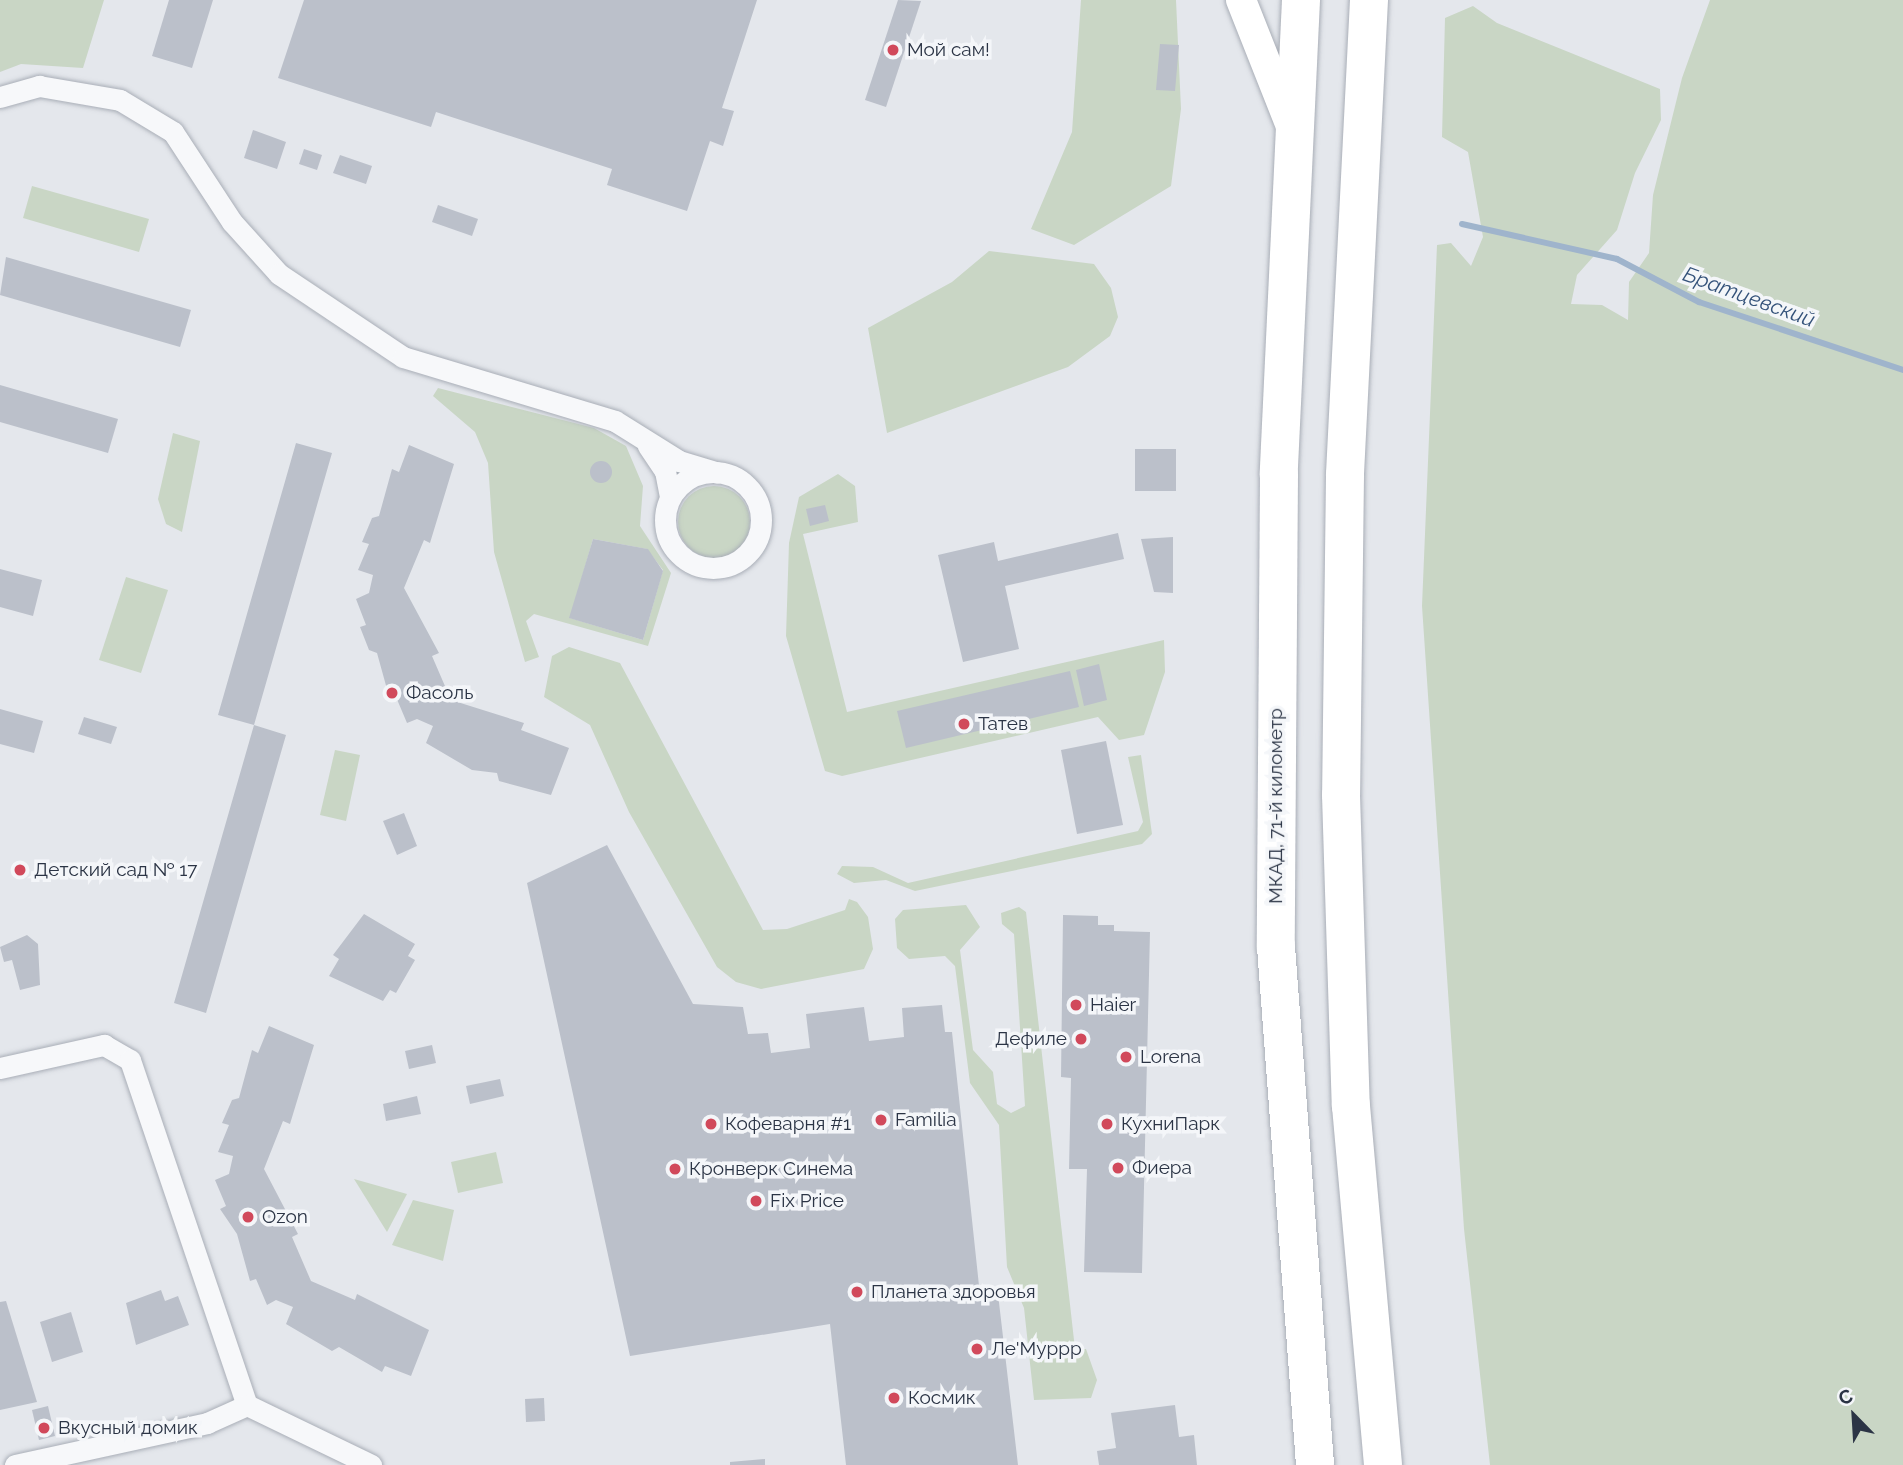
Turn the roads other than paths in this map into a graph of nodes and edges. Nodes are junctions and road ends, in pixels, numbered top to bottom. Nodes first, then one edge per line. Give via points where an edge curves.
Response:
1 (1241, 0) edge
2 (1301, 0) edge
3 (1369, 0) edge
4 (0, 97) edge
5 (1292, 137) junction
6 (643, 438) junction
7 (716, 472) junction
8 (670, 497) junction
9 (0, 1068) edge
10 (247, 1405) junction
11 (15, 1465) edge
12 (372, 1465) edge
13 (1315, 1465) edge
14 (1383, 1465) edge

1 - 5 street
2 - 5 highway, МКАД, 71-й километр
3 - 14 highway via 1357,151 1345,475 1343,946
4 - 6 street via 39,86 120,100 173,132 253,250 370,336 403,357 615,421
5 - 13 highway, МКАД, 71-й километр via 1279,474 1276,947
6 - 7 street via 679,461
6 - 8 street via 666,471
7 - 8 street via 697,474
7 - 8 street via 742,482 759,504 756,542 736,562 712,569 676,552 664,519
9 - 10 street via 104,1045 130,1060
10 - 11 street via 217,1420
10 - 12 street

